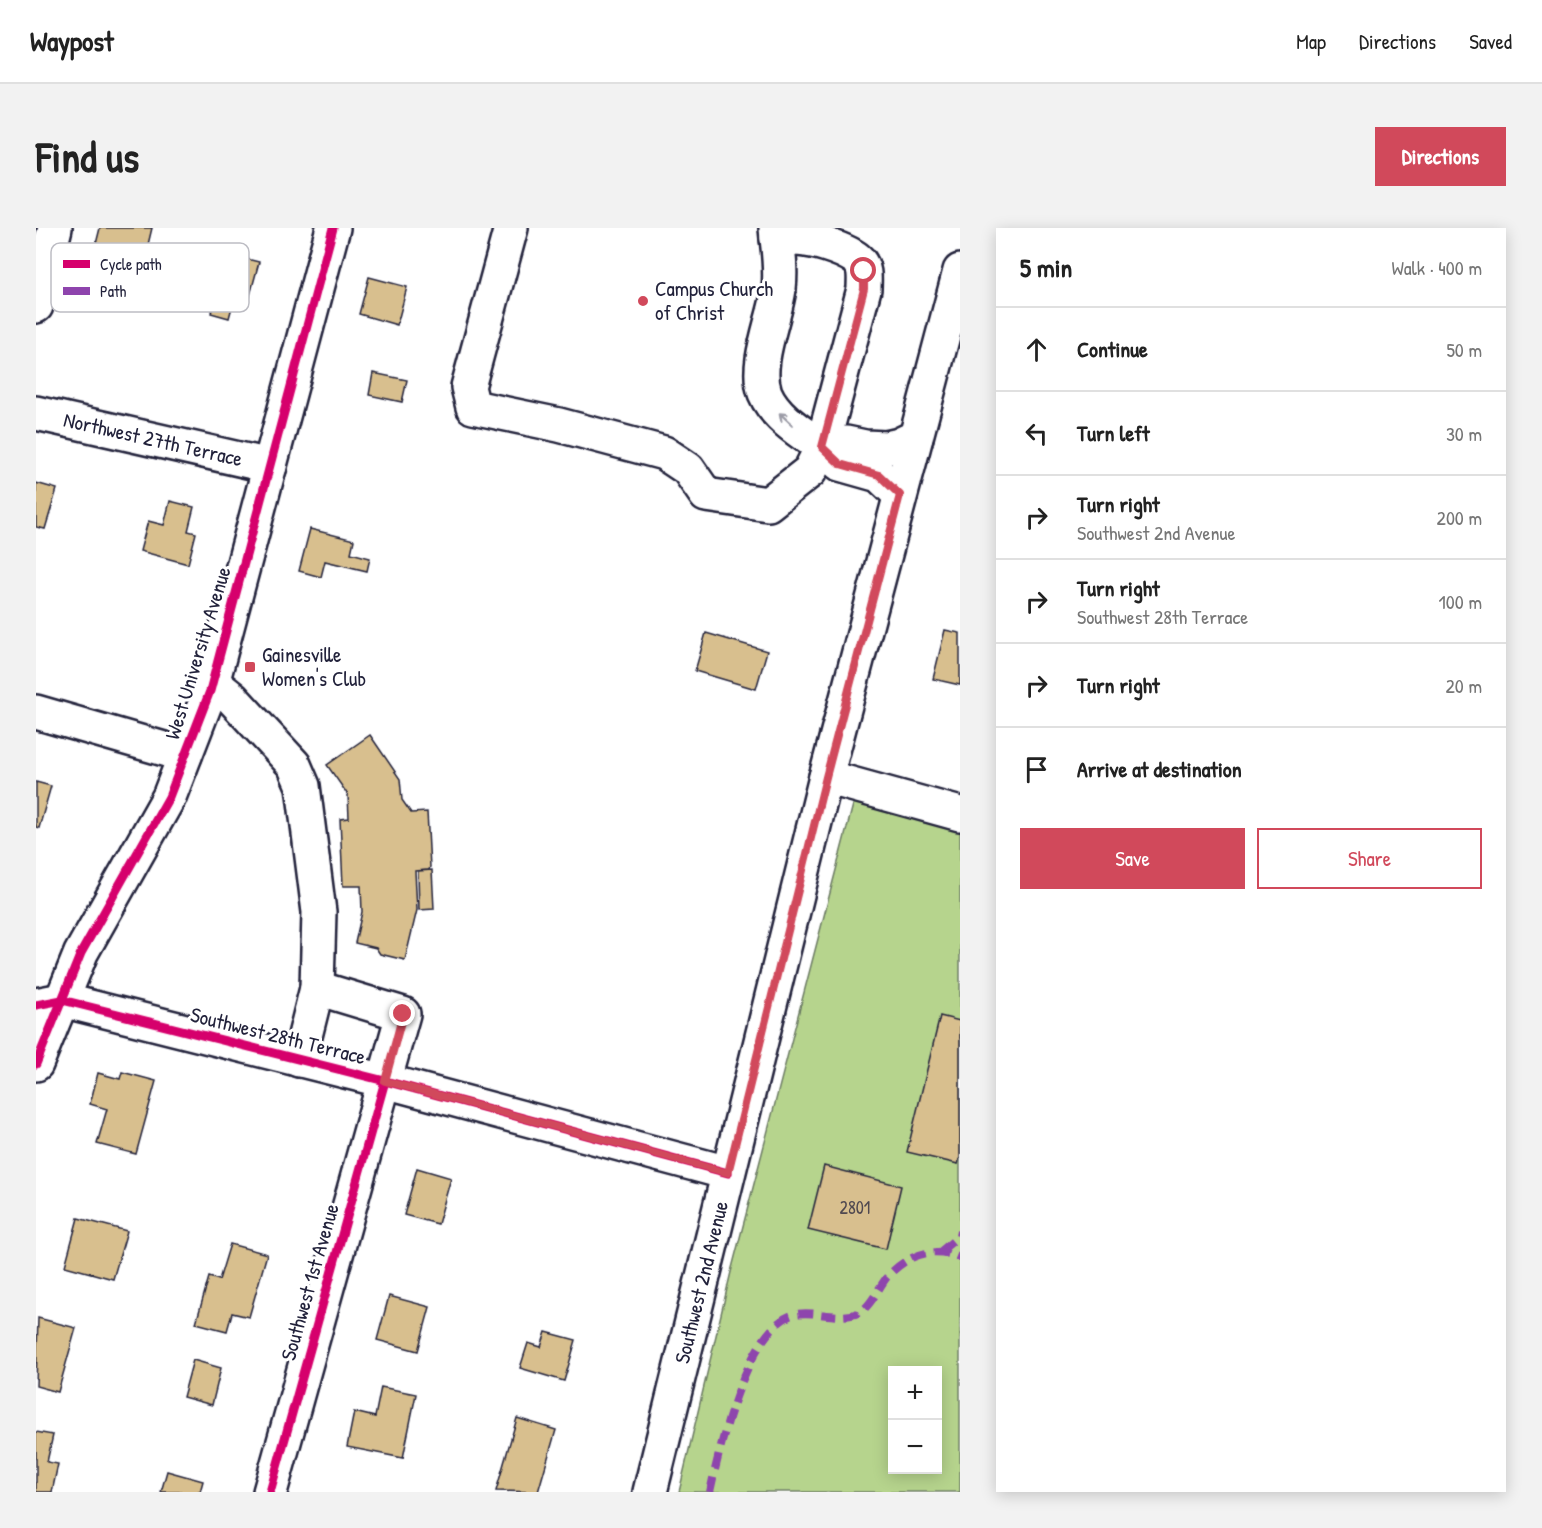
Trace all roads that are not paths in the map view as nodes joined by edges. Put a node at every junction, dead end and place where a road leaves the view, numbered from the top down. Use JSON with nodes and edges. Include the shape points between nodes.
{"nodes":[{"id":1,"x":55,"y":228,"type":"edge"},
{"id":2,"x":333,"y":228,"type":"edge"},
{"id":3,"x":512,"y":228,"type":"edge"},
{"id":4,"x":777,"y":233,"type":"edge"},
{"id":5,"x":51,"y":243,"type":"edge"},
{"id":6,"x":51,"y":244,"type":"edge"},
{"id":7,"x":960,"y":271,"type":"edge"},
{"id":8,"x":36,"y":306,"type":"edge"},
{"id":9,"x":36,"y":413,"type":"edge"},
{"id":10,"x":916,"y":437,"type":"junction"},
{"id":11,"x":822,"y":447,"type":"junction"},
{"id":12,"x":270,"y":466,"type":"junction"},
{"id":13,"x":900,"y":495,"type":"junction"},
{"id":14,"x":212,"y":682,"type":"junction"},
{"id":15,"x":36,"y":712,"type":"edge"},
{"id":16,"x":185,"y":755,"type":"junction"},
{"id":17,"x":826,"y":777,"type":"junction"},
{"id":18,"x":960,"y":814,"type":"edge"},
{"id":19,"x":317,"y":988,"type":"junction"},
{"id":20,"x":49,"y":1003,"type":"edge"},
{"id":21,"x":299,"y":1060,"type":"junction"},
{"id":22,"x":36,"y":1064,"type":"edge"},
{"id":23,"x":385,"y":1081,"type":"junction"},
{"id":24,"x":728,"y":1173,"type":"junction"},
{"id":25,"x":270,"y":1492,"type":"edge"},
{"id":26,"x":650,"y":1492,"type":"edge"}],
"edges":[{"from":1,"to":5,"type":"main road"},
{"from":2,"to":12,"type":"main road","name":"West University Avenue"},
{"from":3,"to":11,"type":"main road","via":[[468,387],[473,407],[664,453],[688,469],[706,495],[768,504],[810,471]]},
{"from":11,"to":4,"type":"main road","one_way":true,"via":[[777,411],[765,393],[762,371],[781,263]]},
{"from":4,"to":11,"type":"main road","via":[[787,240],[806,240],[834,248],[859,260],[864,271],[864,289]]},
{"from":6,"to":8,"type":"main road"},
{"from":7,"to":10,"type":"main road","name":"Southwest 2nd Avenue"},
{"from":9,"to":12,"type":"main road","name":"Northwest 27th Terrace"},
{"from":10,"to":11,"type":"main road","via":[[886,448],[846,443]]},
{"from":10,"to":13,"type":"main road","name":"Southwest 2nd Avenue"},
{"from":11,"to":13,"type":"main road","via":[[840,464],[879,475]]},
{"from":12,"to":14,"type":"main road","name":"West University Avenue"},
{"from":13,"to":17,"type":"main road","name":"Southwest 2nd Avenue"},
{"from":14,"to":16,"type":"main road","name":"West University Avenue"},
{"from":14,"to":19,"type":"main road","via":[[294,765],[303,786],[319,912]]},
{"from":15,"to":16,"type":"main road"},
{"from":16,"to":20,"type":"main road","name":"West University Avenue","via":[[169,797]]},
{"from":17,"to":18,"type":"main road"},
{"from":17,"to":24,"type":"main road","name":"Southwest 2nd Avenue"},
{"from":19,"to":21,"type":"main road"},
{"from":19,"to":23,"type":"main road","name":"Southwest 1st Avenue","via":[[403,1014]]},
{"from":20,"to":21,"type":"main road","name":"Southwest 28th Terrace"},
{"from":20,"to":22,"type":"main road","name":"West University Avenue"},
{"from":21,"to":23,"type":"main road","name":"Southwest 28th Terrace"},
{"from":23,"to":24,"type":"main road","name":"Southwest 28th Terrace"},
{"from":23,"to":25,"type":"main road","name":"Southwest 1st Avenue"},
{"from":24,"to":26,"type":"main road","name":"Southwest 2nd Avenue"}]}
